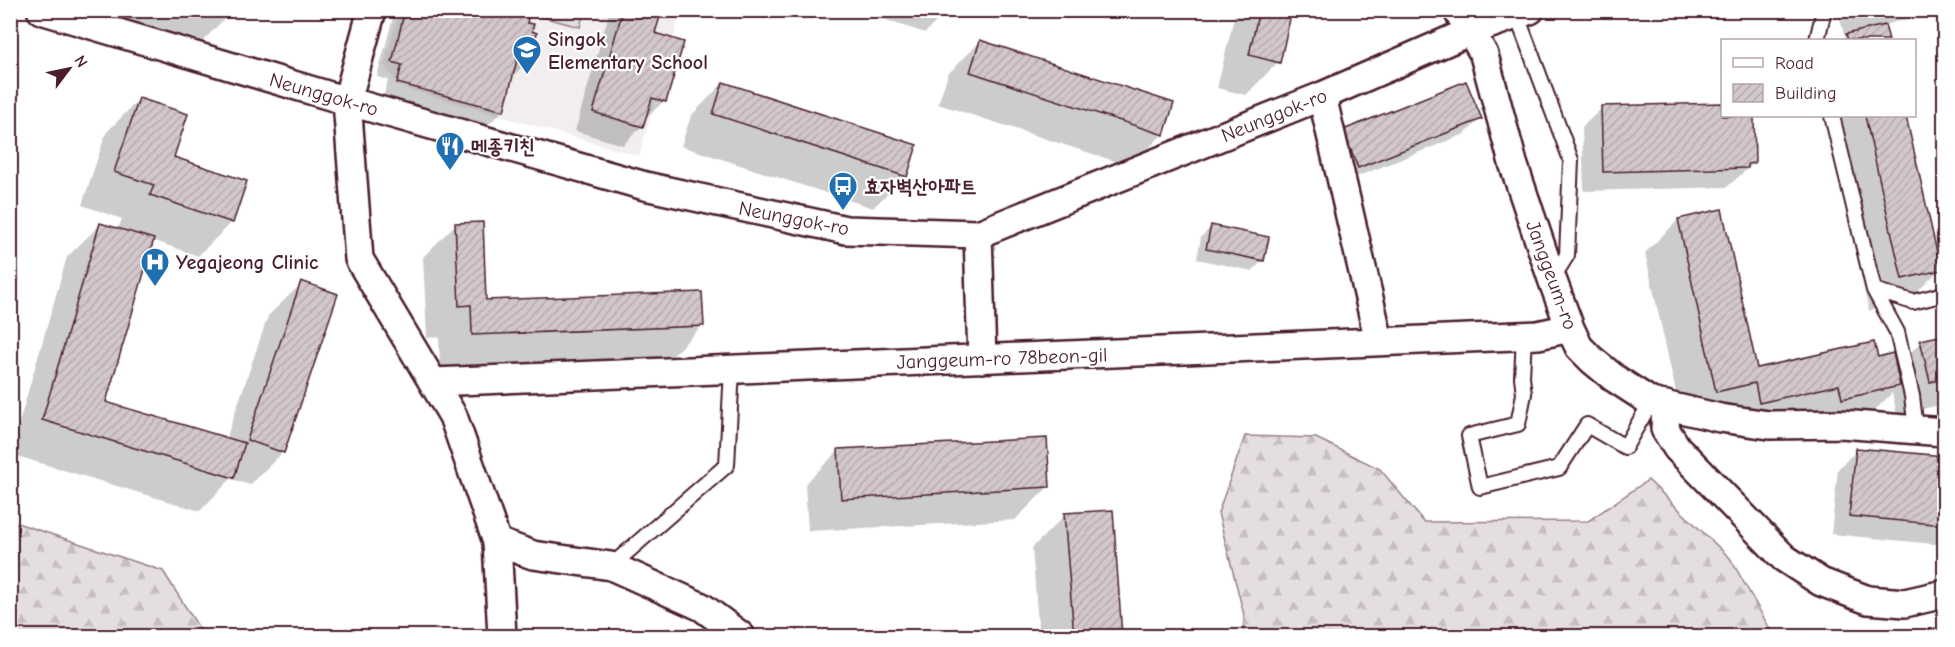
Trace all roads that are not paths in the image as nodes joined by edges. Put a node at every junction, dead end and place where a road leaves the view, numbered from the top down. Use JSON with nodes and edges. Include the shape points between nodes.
{"nodes":[{"id":1,"x":41,"y":10,"type":"edge"},
{"id":2,"x":372,"y":10,"type":"edge"},
{"id":3,"x":1824,"y":10,"type":"edge"},
{"id":4,"x":1523,"y":14,"type":"edge"},
{"id":5,"x":1464,"y":21,"type":"edge"},
{"id":6,"x":1817,"y":39,"type":"edge"},
{"id":7,"x":1322,"y":96,"type":"junction"},
{"id":8,"x":347,"y":101,"type":"junction"},
{"id":9,"x":1832,"y":117,"type":"edge"},
{"id":10,"x":978,"y":234,"type":"junction"},
{"id":11,"x":1552,"y":279,"type":"junction"},
{"id":12,"x":1874,"y":290,"type":"junction"},
{"id":13,"x":1944,"y":294,"type":"edge"},
{"id":14,"x":1570,"y":328,"type":"junction"},
{"id":15,"x":1524,"y":336,"type":"junction"},
{"id":16,"x":1380,"y":341,"type":"junction"},
{"id":17,"x":982,"y":358,"type":"junction"},
{"id":18,"x":732,"y":369,"type":"junction"},
{"id":19,"x":433,"y":382,"type":"junction"},
{"id":20,"x":1658,"y":404,"type":"junction"},
{"id":21,"x":1916,"y":429,"type":"junction"},
{"id":22,"x":1944,"y":432,"type":"edge"},
{"id":23,"x":497,"y":542,"type":"junction"},
{"id":24,"x":533,"y":555,"type":"junction"},
{"id":25,"x":611,"y":566,"type":"junction"},
{"id":26,"x":500,"y":587,"type":"junction"},
{"id":27,"x":1944,"y":594,"type":"edge"},
{"id":28,"x":502,"y":636,"type":"edge"},
{"id":29,"x":741,"y":636,"type":"edge"}],
"edges":[{"from":1,"to":8,"type":"street","name":"Neunggok-ro"},
{"from":2,"to":8,"type":"street"},
{"from":3,"to":6,"type":"lane"},
{"from":4,"to":5,"type":"street","name":"Neunggok-ro"},
{"from":4,"to":11,"type":"lane","via":[[1571,160],[1567,255]]},
{"from":5,"to":7,"type":"street","name":"Neunggok-ro"},
{"from":5,"to":11,"type":"street","name":"Janggeum-ro","via":[[1484,55]]},
{"from":7,"to":10,"type":"street","name":"Neunggok-ro"},
{"from":7,"to":16,"type":"street"},
{"from":8,"to":10,"type":"street","name":"Neunggok-ro","via":[[645,186],[846,230]]},
{"from":8,"to":19,"type":"street","via":[[359,258]]},
{"from":9,"to":12,"type":"lane"},
{"from":10,"to":17,"type":"street"},
{"from":11,"to":14,"type":"street","name":"Janggeum-ro"},
{"from":12,"to":13,"type":"lane","via":[[1912,302]]},
{"from":12,"to":21,"type":"lane","via":[[1897,332]]},
{"from":14,"to":15,"type":"street","name":"Janggeum-ro 78beon-gil"},
{"from":14,"to":20,"type":"street","name":"Janggeum-ro","via":[[1579,347],[1592,360]]},
{"from":15,"to":16,"type":"street","name":"Janggeum-ro 78beon-gil"},
{"from":15,"to":20,"type":"lane","via":[[1524,394],[1518,424],[1469,436],[1480,487],[1559,468],[1587,425],[1625,447]]},
{"from":16,"to":17,"type":"street","name":"Janggeum-ro 78beon-gil"},
{"from":17,"to":18,"type":"street","name":"Janggeum-ro 78beon-gil"},
{"from":18,"to":19,"type":"street","name":"Janggeum-ro 78beon-gil"},
{"from":18,"to":25,"type":"lane","via":[[728,465]]},
{"from":19,"to":23,"type":"street","via":[[453,416]]},
{"from":20,"to":21,"type":"street","name":"Janggeum-ro","via":[[1769,425]]},
{"from":20,"to":27,"type":"street","via":[[1665,429],[1677,448],[1784,558],[1821,582],[1868,600],[1905,603]]},
{"from":21,"to":22,"type":"street","name":"Janggeum-ro"},
{"from":23,"to":24,"type":"street"},
{"from":23,"to":26,"type":"street"},
{"from":24,"to":25,"type":"street"},
{"from":24,"to":26,"type":"street","via":[[511,560]]},
{"from":25,"to":29,"type":"street","via":[[702,607]]},
{"from":26,"to":28,"type":"street"}]}
